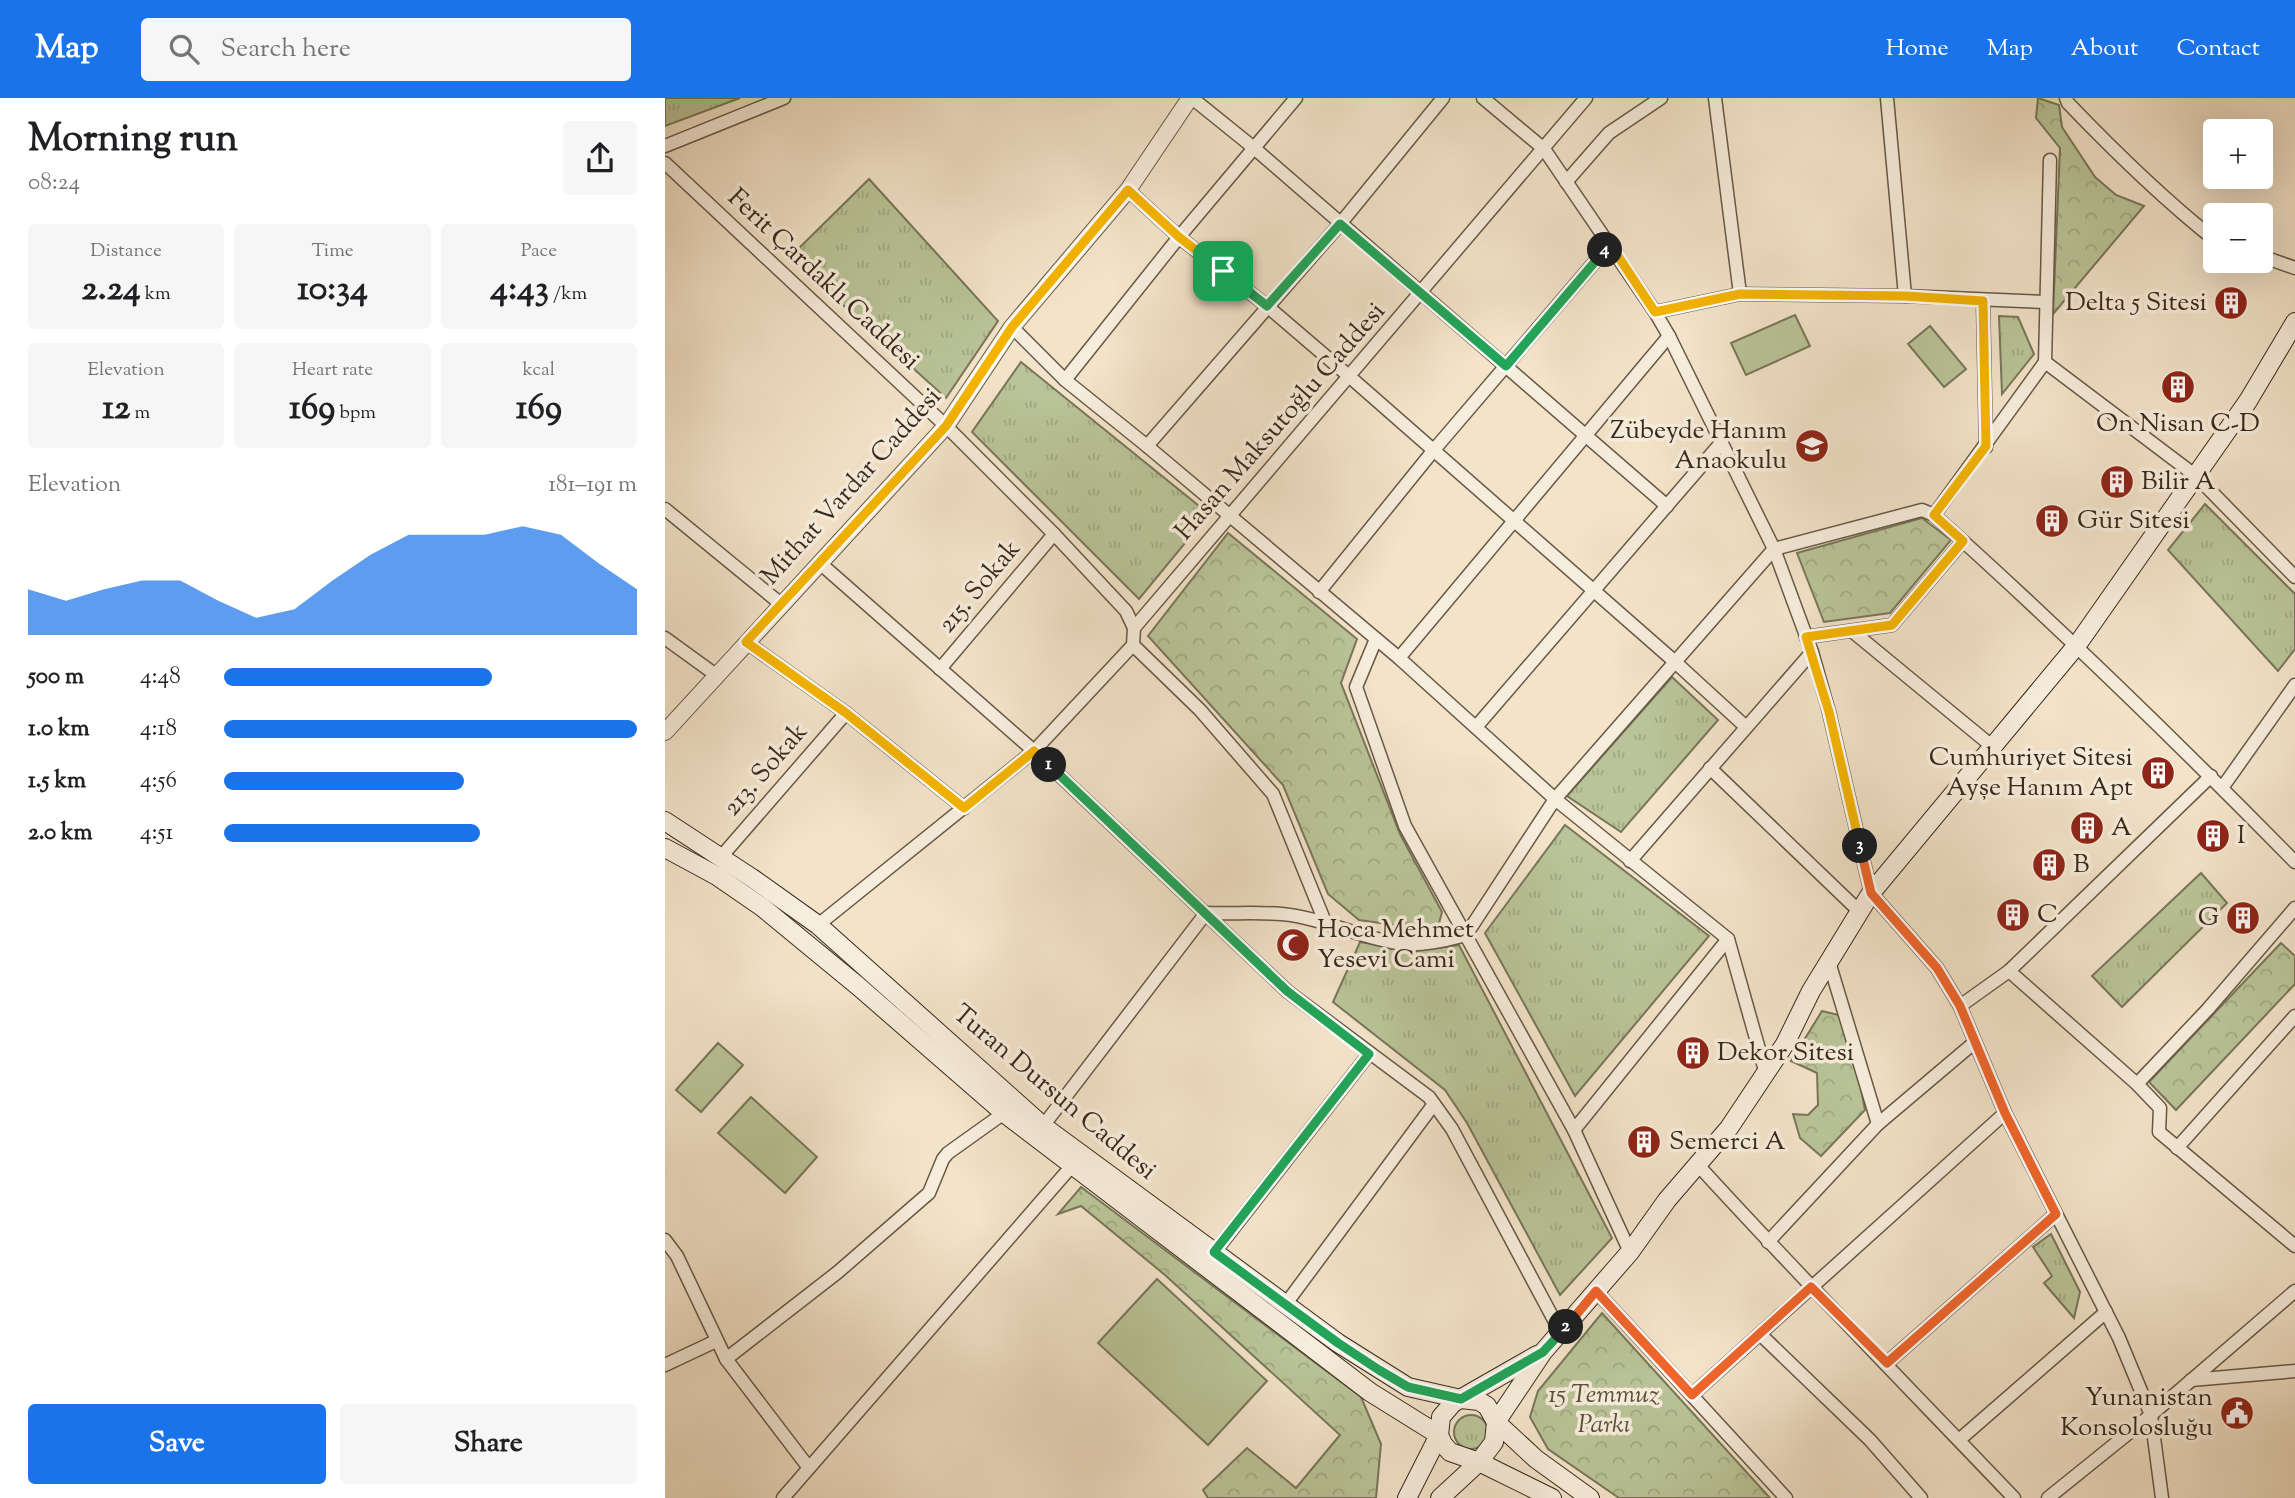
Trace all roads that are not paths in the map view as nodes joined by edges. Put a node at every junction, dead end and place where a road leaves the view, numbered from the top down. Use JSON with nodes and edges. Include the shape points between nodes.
{"nodes":[{"id":1,"x":784,"y":98,"type":"edge"},
{"id":2,"x":1191,"y":98,"type":"edge"},
{"id":3,"x":1296,"y":98,"type":"edge"},
{"id":4,"x":1443,"y":98,"type":"edge"},
{"id":5,"x":1483,"y":98,"type":"edge"},
{"id":6,"x":1585,"y":98,"type":"edge"},
{"id":7,"x":1661,"y":98,"type":"edge"},
{"id":8,"x":1715,"y":98,"type":"edge"},
{"id":9,"x":1887,"y":98,"type":"edge"},
{"id":10,"x":2066,"y":98,"type":"edge"},
{"id":11,"x":665,"y":146,"type":"edge"},
{"id":12,"x":1254,"y":148,"type":"junction"},
{"id":13,"x":1544,"y":149,"type":"junction"},
{"id":14,"x":2050,"y":160,"type":"dead end"},
{"id":15,"x":665,"y":163,"type":"edge"},
{"id":16,"x":1566,"y":182,"type":"junction"},
{"id":17,"x":1128,"y":190,"type":"junction"},
{"id":18,"x":1340,"y":224,"type":"junction"},
{"id":19,"x":2203,"y":230,"type":"edge"},
{"id":20,"x":1179,"y":237,"type":"junction"},
{"id":21,"x":1610,"y":244,"type":"junction"},
{"id":22,"x":2273,"y":260,"type":"edge"},
{"id":23,"x":2295,"y":268,"type":"edge"},
{"id":24,"x":1421,"y":293,"type":"junction"},
{"id":25,"x":1740,"y":294,"type":"junction"},
{"id":26,"x":1905,"y":296,"type":"junction"},
{"id":27,"x":1983,"y":301,"type":"junction"},
{"id":28,"x":2046,"y":302,"type":"junction"},
{"id":29,"x":1267,"y":306,"type":"junction"},
{"id":30,"x":1655,"y":312,"type":"junction"},
{"id":31,"x":2295,"y":322,"type":"edge"},
{"id":32,"x":1012,"y":327,"type":"junction"},
{"id":33,"x":1669,"y":336,"type":"junction"},
{"id":34,"x":2045,"y":362,"type":"junction"},
{"id":35,"x":1506,"y":366,"type":"junction"},
{"id":36,"x":1350,"y":377,"type":"junction"},
{"id":37,"x":1065,"y":380,"type":"junction"},
{"id":38,"x":946,"y":426,"type":"junction"},
{"id":39,"x":1585,"y":436,"type":"junction"},
{"id":40,"x":1721,"y":443,"type":"junction"},
{"id":41,"x":1147,"y":446,"type":"junction"},
{"id":42,"x":1986,"y":446,"type":"junction"},
{"id":43,"x":1433,"y":451,"type":"junction"},
{"id":44,"x":2196,"y":477,"type":"junction"},
{"id":45,"x":1667,"y":506,"type":"junction"},
{"id":46,"x":665,"y":509,"type":"edge"},
{"id":47,"x":1934,"y":515,"type":"junction"},
{"id":48,"x":1230,"y":518,"type":"junction"},
{"id":49,"x":1515,"y":522,"type":"junction"},
{"id":50,"x":1054,"y":534,"type":"junction"},
{"id":51,"x":1963,"y":541,"type":"junction"},
{"id":52,"x":1775,"y":549,"type":"junction"},
{"id":53,"x":821,"y":564,"type":"junction"},
{"id":54,"x":2295,"y":577,"type":"edge"},
{"id":55,"x":1319,"y":592,"type":"junction"},
{"id":56,"x":1593,"y":592,"type":"junction"},
{"id":57,"x":781,"y":604,"type":"junction"},
{"id":58,"x":1135,"y":628,"type":"junction"},
{"id":59,"x":1852,"y":631,"type":"junction"},
{"id":60,"x":1806,"y":637,"type":"junction"},
{"id":61,"x":665,"y":638,"type":"edge"},
{"id":62,"x":1376,"y":639,"type":"junction"},
{"id":63,"x":746,"y":642,"type":"junction"},
{"id":64,"x":1133,"y":645,"type":"junction"},
{"id":65,"x":2077,"y":645,"type":"junction"},
{"id":66,"x":1811,"y":652,"type":"junction"},
{"id":67,"x":1399,"y":658,"type":"junction"},
{"id":68,"x":1674,"y":661,"type":"junction"},
{"id":69,"x":940,"y":669,"type":"junction"},
{"id":70,"x":716,"y":675,"type":"junction"},
{"id":71,"x":2295,"y":685,"type":"edge"},
{"id":72,"x":846,"y":713,"type":"junction"},
{"id":73,"x":1476,"y":727,"type":"junction"},
{"id":74,"x":1746,"y":727,"type":"junction"},
{"id":75,"x":665,"y":732,"type":"edge"},
{"id":76,"x":1993,"y":747,"type":"junction"},
{"id":77,"x":1034,"y":751,"type":"junction"},
{"id":78,"x":1710,"y":768,"type":"junction"},
{"id":79,"x":2211,"y":776,"type":"junction"},
{"id":80,"x":2222,"y":788,"type":"junction"},
{"id":81,"x":1555,"y":799,"type":"junction"},
{"id":82,"x":964,"y":808,"type":"junction"},
{"id":83,"x":665,"y":821,"type":"edge"},
{"id":84,"x":665,"y":848,"type":"edge"},
{"id":85,"x":721,"y":857,"type":"junction"},
{"id":86,"x":1630,"y":861,"type":"junction"},
{"id":87,"x":2295,"y":862,"type":"edge"},
{"id":88,"x":1871,"y":893,"type":"junction"},
{"id":89,"x":2295,"y":908,"type":"edge"},
{"id":90,"x":1860,"y":912,"type":"junction"},
{"id":91,"x":1206,"y":913,"type":"junction"},
{"id":92,"x":1325,"y":922,"type":"junction"},
{"id":93,"x":818,"y":925,"type":"junction"},
{"id":94,"x":1467,"y":935,"type":"junction"},
{"id":95,"x":1728,"y":939,"type":"junction"},
{"id":96,"x":1829,"y":962,"type":"junction"},
{"id":97,"x":2008,"y":971,"type":"junction"},
{"id":98,"x":1960,"y":1006,"type":"junction"},
{"id":99,"x":2295,"y":1016,"type":"edge"},
{"id":100,"x":1975,"y":1042,"type":"junction"},
{"id":101,"x":1369,"y":1054,"type":"junction"},
{"id":102,"x":1766,"y":1074,"type":"junction"},
{"id":103,"x":2137,"y":1084,"type":"junction"},
{"id":104,"x":1434,"y":1104,"type":"junction"},
{"id":105,"x":1004,"y":1113,"type":"junction"},
{"id":106,"x":2005,"y":1113,"type":"junction"},
{"id":107,"x":1878,"y":1124,"type":"junction"},
{"id":108,"x":1043,"y":1126,"type":"junction"},
{"id":109,"x":1574,"y":1130,"type":"junction"},
{"id":110,"x":2178,"y":1148,"type":"junction"},
{"id":111,"x":1076,"y":1161,"type":"junction"},
{"id":112,"x":1698,"y":1165,"type":"junction"},
{"id":113,"x":2056,"y":1214,"type":"junction"},
{"id":114,"x":665,"y":1240,"type":"edge"},
{"id":115,"x":1768,"y":1242,"type":"junction"},
{"id":116,"x":2295,"y":1245,"type":"edge"},
{"id":117,"x":1214,"y":1252,"type":"junction"},
{"id":118,"x":1630,"y":1252,"type":"junction"},
{"id":119,"x":1811,"y":1287,"type":"junction"},
{"id":120,"x":1596,"y":1291,"type":"junction"},
{"id":121,"x":2295,"y":1291,"type":"edge"},
{"id":122,"x":1285,"y":1305,"type":"junction"},
{"id":123,"x":2106,"y":1312,"type":"junction"},
{"id":124,"x":1561,"y":1333,"type":"junction"},
{"id":125,"x":1760,"y":1334,"type":"junction"},
{"id":126,"x":716,"y":1341,"type":"junction"},
{"id":127,"x":1543,"y":1352,"type":"junction"},
{"id":128,"x":726,"y":1359,"type":"junction"},
{"id":129,"x":1887,"y":1363,"type":"junction"},
{"id":130,"x":665,"y":1366,"type":"edge"},
{"id":131,"x":2295,"y":1371,"type":"edge"},
{"id":132,"x":2190,"y":1380,"type":"junction"},
{"id":133,"x":1692,"y":1395,"type":"junction"},
{"id":134,"x":1461,"y":1399,"type":"junction"},
{"id":135,"x":2151,"y":1415,"type":"junction"},
{"id":136,"x":1496,"y":1422,"type":"junction"},
{"id":137,"x":1439,"y":1435,"type":"junction"},
{"id":138,"x":1959,"y":1440,"type":"junction"},
{"id":139,"x":1479,"y":1462,"type":"junction"},
{"id":140,"x":809,"y":1468,"type":"junction"},
{"id":141,"x":783,"y":1498,"type":"edge"},
{"id":142,"x":1407,"y":1498,"type":"edge"},
{"id":143,"x":1440,"y":1498,"type":"edge"},
{"id":144,"x":1552,"y":1498,"type":"edge"},
{"id":145,"x":1590,"y":1498,"type":"edge"},
{"id":146,"x":1786,"y":1498,"type":"edge"},
{"id":147,"x":1921,"y":1498,"type":"edge"},
{"id":148,"x":2014,"y":1498,"type":"edge"},
{"id":149,"x":2048,"y":1498,"type":"edge"},
{"id":150,"x":2162,"y":1498,"type":"edge"}],
"edges":[{"from":1,"to":11,"type":"street"},
{"from":2,"to":12,"type":"street"},
{"from":2,"to":17,"type":"street","name":"Mithat Vardar Caddesi"},
{"from":3,"to":12,"type":"street"},
{"from":4,"to":18,"type":"street"},
{"from":5,"to":13,"type":"street"},
{"from":6,"to":13,"type":"street","name":"Hasan Maksutoğlu Caddesi"},
{"from":7,"to":16,"type":"street","via":[[1609,133]]},
{"from":8,"to":25,"type":"street"},
{"from":9,"to":26,"type":"street"},
{"from":10,"to":19,"type":"street","via":[[2111,148]]},
{"from":12,"to":18,"type":"street"},
{"from":12,"to":20,"type":"street"},
{"from":13,"to":16,"type":"street"},
{"from":13,"to":24,"type":"street","name":"Hasan Maksutoğlu Caddesi"},
{"from":14,"to":28,"type":"street"},
{"from":15,"to":38,"type":"street","name":"Ferit Çardaklı Caddesi"},
{"from":16,"to":21,"type":"street"},
{"from":17,"to":20,"type":"street"},
{"from":17,"to":32,"type":"street","name":"Mithat Vardar Caddesi"},
{"from":18,"to":24,"type":"street"},
{"from":18,"to":29,"type":"street"},
{"from":20,"to":29,"type":"street"},
{"from":20,"to":37,"type":"street"},
{"from":21,"to":30,"type":"street"},
{"from":21,"to":35,"type":"street"},
{"from":22,"to":23,"type":"street"},
{"from":24,"to":35,"type":"street"},
{"from":24,"to":36,"type":"street","name":"Hasan Maksutoğlu Caddesi"},
{"from":25,"to":26,"type":"street"},
{"from":25,"to":30,"type":"street"},
{"from":26,"to":27,"type":"street"},
{"from":27,"to":28,"type":"street"},
{"from":27,"to":42,"type":"street"},
{"from":28,"to":34,"type":"street"},
{"from":29,"to":36,"type":"street"},
{"from":29,"to":41,"type":"street"},
{"from":30,"to":33,"type":"street"},
{"from":31,"to":44,"type":"main road"},
{"from":32,"to":37,"type":"street"},
{"from":32,"to":38,"type":"street","name":"Mithat Vardar Caddesi"},
{"from":33,"to":39,"type":"street"},
{"from":33,"to":40,"type":"street"},
{"from":34,"to":42,"type":"street"},
{"from":34,"to":44,"type":"street"},
{"from":35,"to":39,"type":"street"},
{"from":35,"to":43,"type":"street"},
{"from":36,"to":43,"type":"street"},
{"from":36,"to":48,"type":"street","name":"Hasan Maksutoğlu Caddesi"},
{"from":37,"to":41,"type":"street"},
{"from":38,"to":50,"type":"street","name":"Ferit Çardaklı Caddesi"},
{"from":38,"to":53,"type":"street","name":"Mithat Vardar Caddesi"},
{"from":39,"to":45,"type":"street"},
{"from":39,"to":49,"type":"street"},
{"from":40,"to":45,"type":"street"},
{"from":40,"to":52,"type":"street"},
{"from":41,"to":48,"type":"street"},
{"from":42,"to":47,"type":"street"},
{"from":43,"to":49,"type":"street"},
{"from":43,"to":55,"type":"street"},
{"from":44,"to":54,"type":"street"},
{"from":44,"to":65,"type":"main road"},
{"from":45,"to":56,"type":"street"},
{"from":46,"to":57,"type":"street"},
{"from":47,"to":51,"type":"street"},
{"from":47,"to":52,"type":"street","via":[[1922,510]]},
{"from":48,"to":55,"type":"street"},
{"from":48,"to":58,"type":"street","name":"Hasan Maksutoğlu Caddesi"},
{"from":49,"to":56,"type":"street"},
{"from":49,"to":67,"type":"street"},
{"from":50,"to":58,"type":"street","name":"Ferit Çardaklı Caddesi","via":[[1126,611]]},
{"from":50,"to":69,"type":"street","name":"215. Sokak"},
{"from":51,"to":59,"type":"street","via":[[1892,625]]},
{"from":51,"to":65,"type":"street"},
{"from":52,"to":60,"type":"street"},
{"from":52,"to":68,"type":"street"},
{"from":53,"to":57,"type":"street","name":"Mithat Vardar Caddesi"},
{"from":53,"to":69,"type":"street"},
{"from":55,"to":62,"type":"street"},
{"from":56,"to":68,"type":"street"},
{"from":56,"to":73,"type":"street"},
{"from":57,"to":63,"type":"street","name":"Mithat Vardar Caddesi"},
{"from":58,"to":64,"type":"street"},
{"from":59,"to":60,"type":"street"},
{"from":59,"to":76,"type":"street"},
{"from":60,"to":66,"type":"street"},
{"from":61,"to":70,"type":"street"},
{"from":62,"to":67,"type":"street"},
{"from":62,"to":94,"type":"street","via":[[1356,687],[1405,826]]},
{"from":63,"to":70,"type":"street","name":"Mithat Vardar Caddesi"},
{"from":63,"to":72,"type":"street"},
{"from":64,"to":77,"type":"street"},
{"from":64,"to":92,"type":"street","via":[[1200,710],[1273,794]]},
{"from":65,"to":76,"type":"main road"},
{"from":65,"to":79,"type":"street"},
{"from":66,"to":74,"type":"street"},
{"from":66,"to":88,"type":"street"},
{"from":67,"to":73,"type":"street"},
{"from":68,"to":74,"type":"street"},
{"from":68,"to":81,"type":"street"},
{"from":69,"to":77,"type":"street"},
{"from":70,"to":75,"type":"street","name":"Mithat Vardar Caddesi"},
{"from":71,"to":80,"type":"street"},
{"from":72,"to":82,"type":"street"},
{"from":72,"to":85,"type":"street","name":"213. Sokak"},
{"from":73,"to":81,"type":"street"},
{"from":74,"to":78,"type":"street"},
{"from":76,"to":88,"type":"main road"},
{"from":77,"to":82,"type":"street"},
{"from":77,"to":91,"type":"street"},
{"from":78,"to":86,"type":"street"},
{"from":78,"to":90,"type":"street"},
{"from":79,"to":80,"type":"street"},
{"from":79,"to":97,"type":"street"},
{"from":80,"to":87,"type":"street"},
{"from":81,"to":86,"type":"street"},
{"from":81,"to":94,"type":"street"},
{"from":82,"to":93,"type":"street"},
{"from":83,"to":85,"type":"main road","name":"Turan Dursun Caddesi"},
{"from":84,"to":105,"type":"main road","name":"Turan Dursun Caddesi","via":[[762,907]]},
{"from":85,"to":93,"type":"main road","name":"Turan Dursun Caddesi"},
{"from":86,"to":95,"type":"street"},
{"from":88,"to":90,"type":"main road"},
{"from":88,"to":98,"type":"street","via":[[1937,968]]},
{"from":89,"to":103,"type":"street"},
{"from":90,"to":96,"type":"main road"},
{"from":91,"to":92,"type":"street","via":[[1282,914]]},
{"from":91,"to":101,"type":"street","via":[[1287,991]]},
{"from":91,"to":108,"type":"street"},
{"from":92,"to":94,"type":"street","via":[[1404,944]]},
{"from":93,"to":108,"type":"main road","name":"Turan Dursun Caddesi"},
{"from":94,"to":109,"type":"street"},
{"from":95,"to":102,"type":"street"},
{"from":95,"to":109,"type":"street"},
{"from":96,"to":102,"type":"main road"},
{"from":96,"to":107,"type":"street"},
{"from":97,"to":98,"type":"street"},
{"from":97,"to":103,"type":"street"},
{"from":98,"to":100,"type":"street"},
{"from":99,"to":110,"type":"street"},
{"from":100,"to":106,"type":"street"},
{"from":100,"to":107,"type":"street"},
{"from":101,"to":104,"type":"street"},
{"from":101,"to":117,"type":"street"},
{"from":102,"to":112,"type":"main road"},
{"from":103,"to":110,"type":"street","via":[[2160,1108],[2159,1132]]},
{"from":104,"to":122,"type":"street"},
{"from":104,"to":124,"type":"street","via":[[1452,1129]]},
{"from":105,"to":111,"type":"main road","name":"Turan Dursun Caddesi"},
{"from":105,"to":128,"type":"street","via":[[948,1153],[929,1193],[838,1272]]},
{"from":106,"to":113,"type":"street"},
{"from":106,"to":119,"type":"street"},
{"from":107,"to":115,"type":"street"},
{"from":108,"to":111,"type":"main road","name":"Turan Dursun Caddesi"},
{"from":109,"to":118,"type":"street"},
{"from":110,"to":116,"type":"street"},
{"from":111,"to":117,"type":"main road","name":"Turan Dursun Caddesi"},
{"from":111,"to":137,"type":"main road","name":"Turan Dursun Caddesi","via":[[1370,1392]]},
{"from":111,"to":140,"type":"street"},
{"from":112,"to":115,"type":"street"},
{"from":112,"to":118,"type":"main road"},
{"from":113,"to":123,"type":"street"},
{"from":113,"to":129,"type":"street"},
{"from":114,"to":126,"type":"street"},
{"from":115,"to":119,"type":"street"},
{"from":117,"to":122,"type":"main road","name":"Turan Dursun Caddesi"},
{"from":118,"to":120,"type":"main road"},
{"from":119,"to":125,"type":"street"},
{"from":119,"to":129,"type":"street"},
{"from":120,"to":124,"type":"main road"},
{"from":120,"to":133,"type":"street"},
{"from":121,"to":132,"type":"street"},
{"from":122,"to":134,"type":"main road","name":"Turan Dursun Caddesi","via":[[1408,1387]]},
{"from":123,"to":135,"type":"street"},
{"from":123,"to":138,"type":"street"},
{"from":124,"to":127,"type":"main road"},
{"from":125,"to":133,"type":"street"},
{"from":125,"to":147,"type":"street","via":[[1870,1440]]},
{"from":126,"to":128,"type":"street"},
{"from":126,"to":130,"type":"street"},
{"from":127,"to":134,"type":"main road"},
{"from":127,"to":136,"type":"main road"},
{"from":128,"to":140,"type":"street"},
{"from":129,"to":138,"type":"street"},
{"from":131,"to":132,"type":"street"},
{"from":132,"to":135,"type":"street"},
{"from":133,"to":146,"type":"street"},
{"from":134,"to":136,"type":"main road","via":[[1487,1406]]},
{"from":134,"to":137,"type":"main road","via":[[1445,1409]]},
{"from":135,"to":149,"type":"street"},
{"from":135,"to":150,"type":"street"},
{"from":136,"to":139,"type":"main road","via":[[1494,1441]]},
{"from":136,"to":145,"type":"main road","via":[[1536,1459]]},
{"from":137,"to":139,"type":"main road","via":[[1450,1452]]},
{"from":137,"to":142,"type":"main road"},
{"from":138,"to":148,"type":"street"},
{"from":139,"to":143,"type":"main road"},
{"from":139,"to":144,"type":"main road"},
{"from":140,"to":141,"type":"street"}]}
